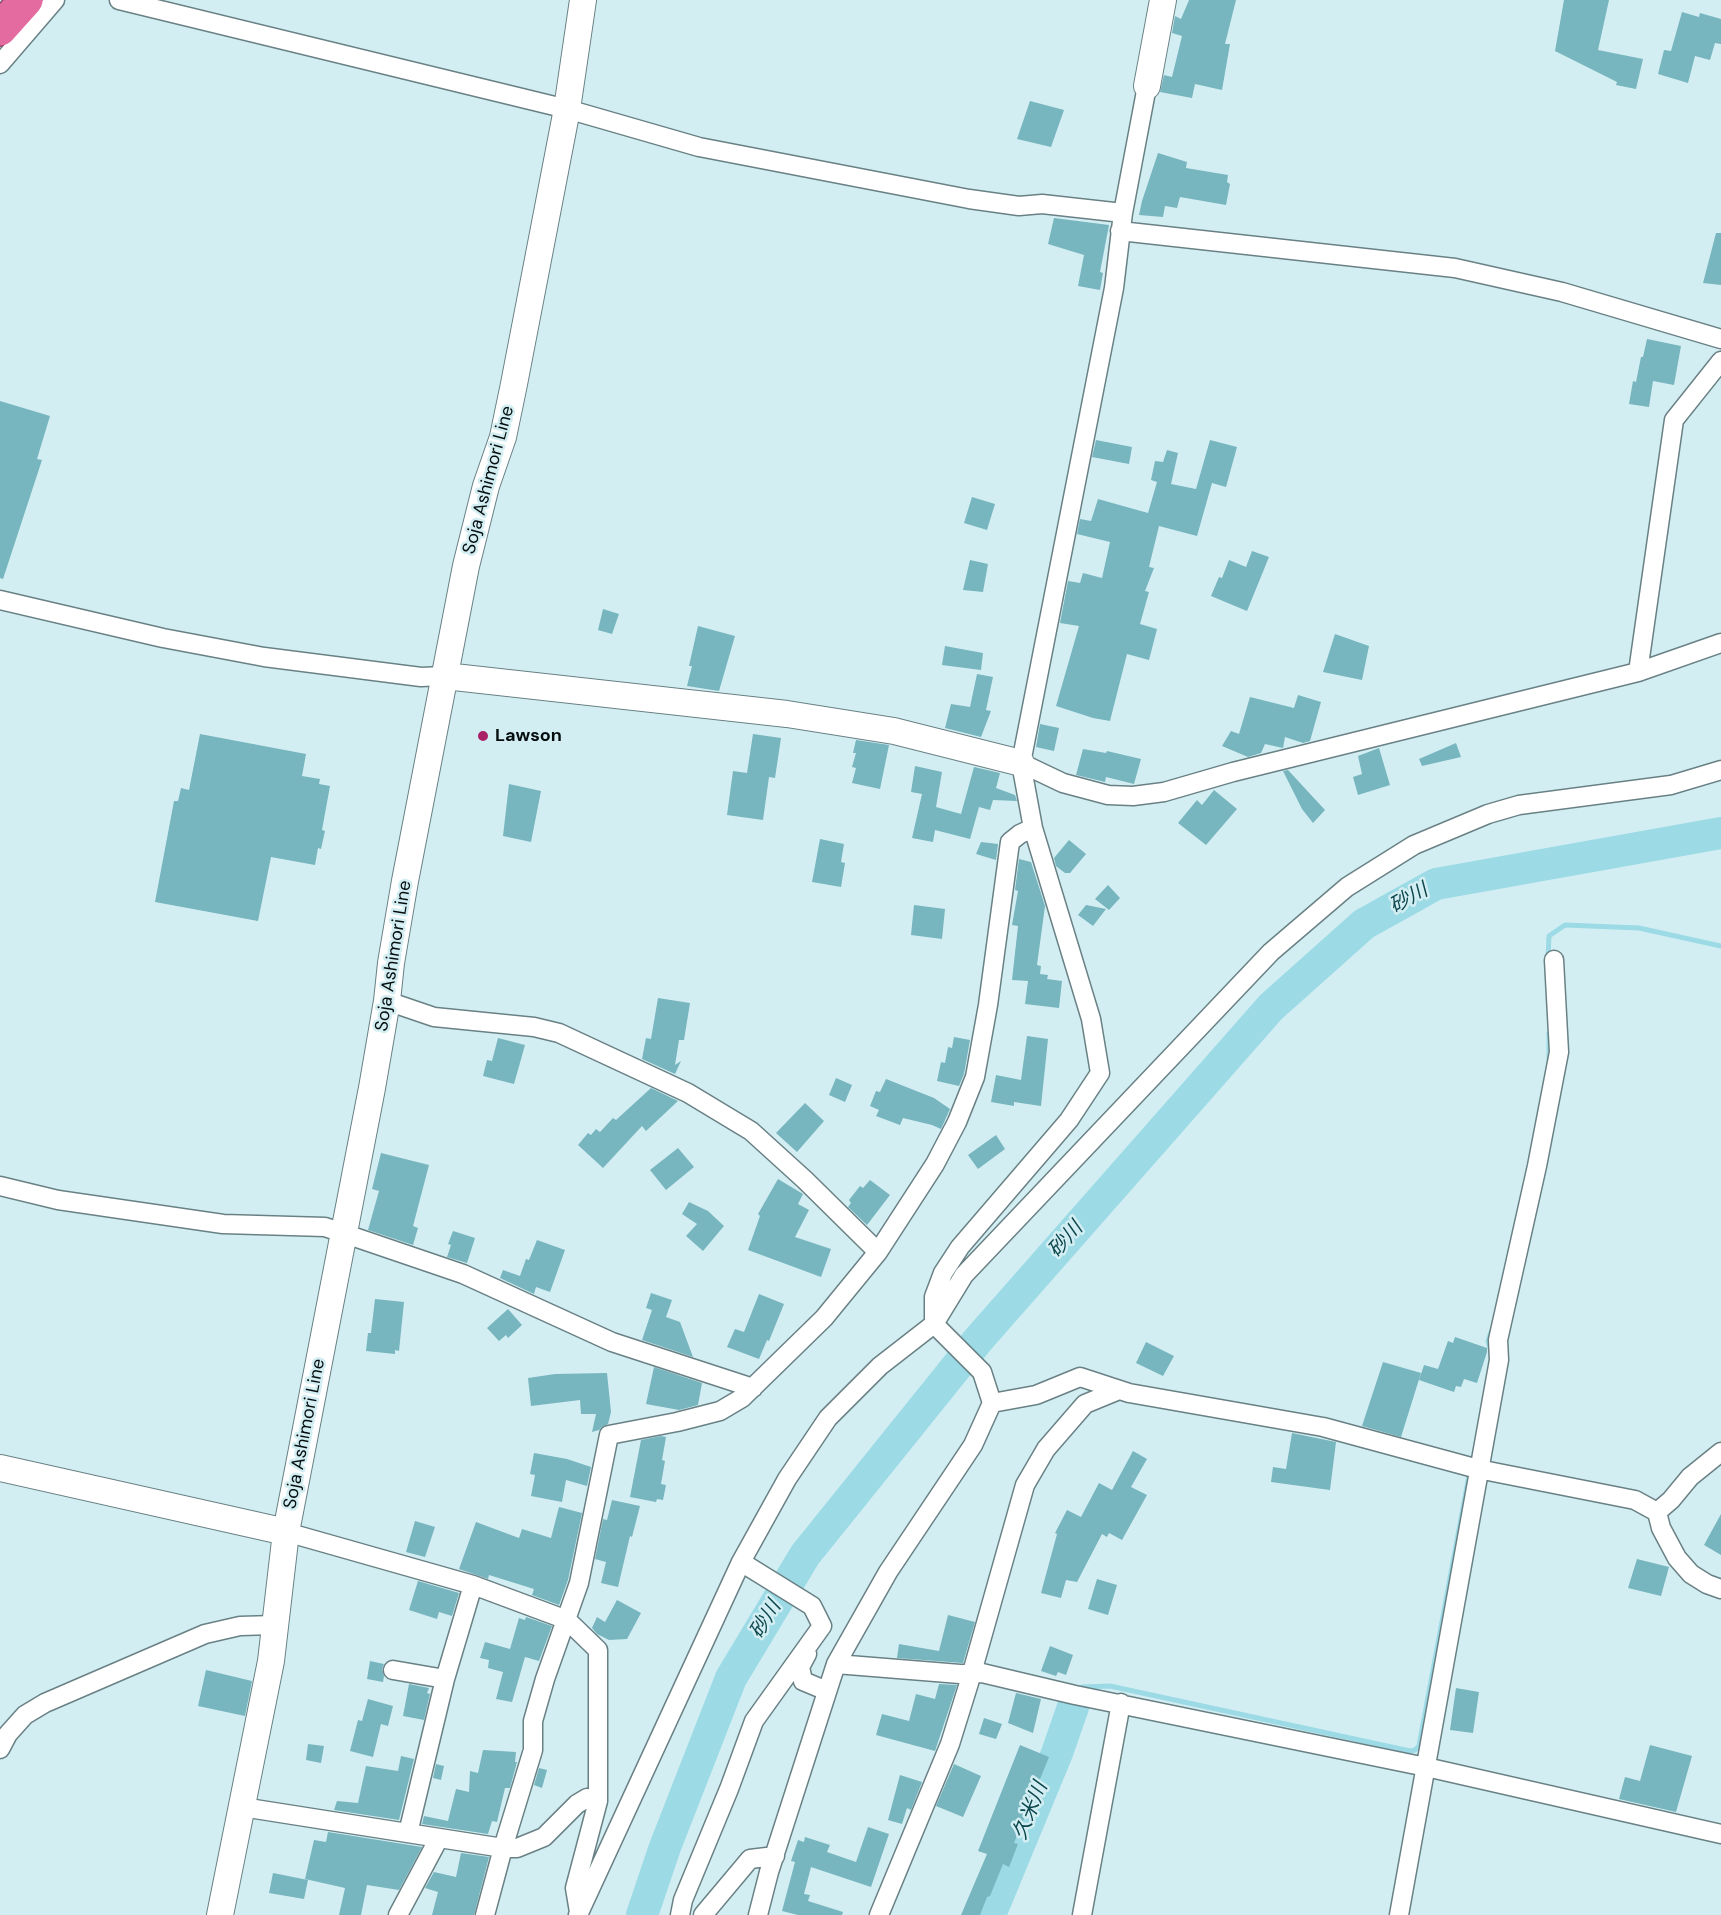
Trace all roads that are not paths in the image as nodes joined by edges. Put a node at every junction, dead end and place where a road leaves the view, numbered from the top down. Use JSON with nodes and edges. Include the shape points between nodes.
{"nodes":[{"id":1,"x":26,"y":0,"type":"edge"},
{"id":2,"x":55,"y":0,"type":"edge"},
{"id":3,"x":119,"y":0,"type":"edge"},
{"id":4,"x":583,"y":0,"type":"edge"},
{"id":5,"x":1163,"y":0,"type":"edge"},
{"id":6,"x":0,"y":29,"type":"edge"},
{"id":7,"x":0,"y":64,"type":"edge"},
{"id":8,"x":1147,"y":87,"type":"joint"},
{"id":9,"x":567,"y":109,"type":"junction"},
{"id":10,"x":1121,"y":222,"type":"junction"},
{"id":11,"x":1721,"y":339,"type":"edge"},
{"id":12,"x":1721,"y":361,"type":"edge"},
{"id":13,"x":0,"y":600,"type":"edge"},
{"id":14,"x":1721,"y":643,"type":"edge"},
{"id":15,"x":1638,"y":672,"type":"junction"},
{"id":16,"x":445,"y":676,"type":"junction"},
{"id":17,"x":1021,"y":763,"type":"junction"},
{"id":18,"x":1721,"y":770,"type":"edge"},
{"id":19,"x":1033,"y":828,"type":"junction"},
{"id":20,"x":1554,"y":960,"type":"dead end"},
{"id":21,"x":387,"y":1000,"type":"junction"},
{"id":22,"x":0,"y":1186,"type":"edge"},
{"id":23,"x":344,"y":1234,"type":"junction"},
{"id":24,"x":878,"y":1252,"type":"junction"},
{"id":25,"x":939,"y":1329,"type":"junction"},
{"id":26,"x":753,"y":1388,"type":"junction"},
{"id":27,"x":1119,"y":1390,"type":"junction"},
{"id":28,"x":992,"y":1403,"type":"junction"},
{"id":29,"x":1721,"y":1452,"type":"edge"},
{"id":30,"x":1474,"y":1467,"type":"junction"},
{"id":31,"x":0,"y":1468,"type":"edge"},
{"id":32,"x":1657,"y":1512,"type":"junction"},
{"id":33,"x":286,"y":1532,"type":"junction"},
{"id":34,"x":741,"y":1562,"type":"junction"},
{"id":35,"x":473,"y":1585,"type":"junction"},
{"id":36,"x":1721,"y":1589,"type":"edge"},
{"id":37,"x":567,"y":1620,"type":"junction"},
{"id":38,"x":275,"y":1624,"type":"junction"},
{"id":39,"x":822,"y":1626,"type":"junction"},
{"id":40,"x":836,"y":1665,"type":"junction"},
{"id":41,"x":393,"y":1670,"type":"dead end"},
{"id":42,"x":972,"y":1674,"type":"junction"},
{"id":43,"x":445,"y":1679,"type":"junction"},
{"id":44,"x":827,"y":1691,"type":"junction"},
{"id":45,"x":1120,"y":1703,"type":"junction"},
{"id":46,"x":0,"y":1749,"type":"edge"},
{"id":47,"x":1426,"y":1767,"type":"junction"},
{"id":48,"x":598,"y":1801,"type":"junction"},
{"id":49,"x":242,"y":1807,"type":"junction"},
{"id":50,"x":408,"y":1833,"type":"junction"},
{"id":51,"x":1721,"y":1834,"type":"edge"},
{"id":52,"x":439,"y":1838,"type":"junction"},
{"id":53,"x":503,"y":1848,"type":"junction"},
{"id":54,"x":775,"y":1856,"type":"junction"},
{"id":55,"x":579,"y":1914,"type":"edge"},
{"id":56,"x":220,"y":1915,"type":"edge"},
{"id":57,"x":398,"y":1915,"type":"edge"},
{"id":58,"x":485,"y":1915,"type":"edge"},
{"id":59,"x":680,"y":1915,"type":"edge"},
{"id":60,"x":703,"y":1915,"type":"edge"},
{"id":61,"x":758,"y":1915,"type":"edge"},
{"id":62,"x":879,"y":1915,"type":"edge"},
{"id":63,"x":1082,"y":1915,"type":"edge"},
{"id":64,"x":1399,"y":1915,"type":"edge"}],
"edges":[{"from":1,"to":6,"type":"highway"},
{"from":2,"to":7,"type":"street"},
{"from":3,"to":9,"type":"street"},
{"from":4,"to":9,"type":"main road","name":"Soja Ashimori Line"},
{"from":5,"to":8,"type":"main road"},
{"from":8,"to":10,"type":"street"},
{"from":9,"to":10,"type":"street","via":[[699,147],[969,199],[1019,206],[1042,204]]},
{"from":9,"to":16,"type":"main road","name":"Soja Ashimori Line","via":[[508,416],[466,566]]},
{"from":10,"to":11,"type":"street","via":[[1455,268],[1562,292]]},
{"from":10,"to":17,"type":"street","via":[[1114,288]]},
{"from":12,"to":15,"type":"street","via":[[1674,420]]},
{"from":13,"to":16,"type":"street","via":[[264,657],[422,677]]},
{"from":14,"to":15,"type":"street"},
{"from":15,"to":17,"type":"street","via":[[1164,792],[1108,795],[1063,783]]},
{"from":16,"to":17,"type":"main road","via":[[787,714],[894,731]]},
{"from":16,"to":21,"type":"main road","name":"Soja Ashimori Line"},
{"from":17,"to":19,"type":"street"},
{"from":18,"to":25,"type":"street","via":[[1671,785],[1519,805],[1488,814],[1414,845],[1347,887],[1271,952],[964,1275]]},
{"from":19,"to":24,"type":"street","via":[[1010,842],[975,1077],[935,1164]]},
{"from":19,"to":25,"type":"street","via":[[1091,1019],[1100,1073],[1069,1120],[960,1247],[943,1273],[934,1297]]},
{"from":20,"to":30,"type":"street","via":[[1559,1052],[1498,1340],[1499,1360]]},
{"from":21,"to":23,"type":"main road","name":"Soja Ashimori Line"},
{"from":21,"to":24,"type":"street","via":[[434,1017],[559,1033],[688,1094],[751,1131]]},
{"from":22,"to":23,"type":"street","via":[[58,1200],[223,1224],[325,1227]]},
{"from":23,"to":26,"type":"street","via":[[463,1274],[612,1342]]},
{"from":23,"to":33,"type":"main road","name":"Soja Ashimori Line"},
{"from":24,"to":26,"type":"street","via":[[824,1318]]},
{"from":25,"to":28,"type":"street","via":[[982,1372]]},
{"from":25,"to":34,"type":"street","via":[[880,1366],[828,1418]]},
{"from":26,"to":37,"type":"street","via":[[720,1411],[609,1435],[579,1583]]},
{"from":27,"to":28,"type":"street","via":[[1080,1377],[1036,1395]]},
{"from":27,"to":30,"type":"street","via":[[1323,1426]]},
{"from":27,"to":42,"type":"street","via":[[1085,1404],[1046,1449],[1025,1485]]},
{"from":28,"to":40,"type":"street","via":[[973,1445],[888,1572]]},
{"from":29,"to":32,"type":"street"},
{"from":30,"to":32,"type":"street","via":[[1635,1500]]},
{"from":30,"to":47,"type":"street"},
{"from":31,"to":33,"type":"main road"},
{"from":32,"to":36,"type":"street","via":[[1677,1558],[1691,1574]]},
{"from":33,"to":35,"type":"street"},
{"from":33,"to":38,"type":"main road","name":"Soja Ashimori Line"},
{"from":34,"to":39,"type":"street","via":[[812,1606]]},
{"from":34,"to":55,"type":"street"},
{"from":35,"to":37,"type":"street"},
{"from":35,"to":43,"type":"street"},
{"from":37,"to":48,"type":"street","via":[[598,1650]]},
{"from":37,"to":53,"type":"street","via":[[533,1721],[533,1750]]},
{"from":38,"to":46,"type":"street","via":[[205,1634],[45,1703],[25,1715]]},
{"from":38,"to":49,"type":"main road","name":"Soja Ashimori Line"},
{"from":39,"to":44,"type":"street","via":[[800,1667],[803,1681]]},
{"from":39,"to":59,"type":"street","via":[[754,1721]]},
{"from":40,"to":42,"type":"street"},
{"from":40,"to":44,"type":"street"},
{"from":41,"to":43,"type":"street"},
{"from":42,"to":45,"type":"street"},
{"from":42,"to":62,"type":"street","via":[[950,1744]]},
{"from":43,"to":50,"type":"street"},
{"from":44,"to":54,"type":"street"},
{"from":45,"to":47,"type":"street"},
{"from":45,"to":63,"type":"street"},
{"from":47,"to":51,"type":"street"},
{"from":47,"to":64,"type":"street"},
{"from":48,"to":53,"type":"street","via":[[587,1798],[544,1836],[517,1848]]},
{"from":48,"to":55,"type":"street","via":[[574,1888]]},
{"from":49,"to":50,"type":"street"},
{"from":49,"to":56,"type":"main road","name":"Soja Ashimori Line"},
{"from":50,"to":52,"type":"street"},
{"from":52,"to":53,"type":"street"},
{"from":52,"to":57,"type":"street"},
{"from":53,"to":58,"type":"street"},
{"from":54,"to":60,"type":"street","via":[[750,1859]]},
{"from":54,"to":61,"type":"street"}]}
